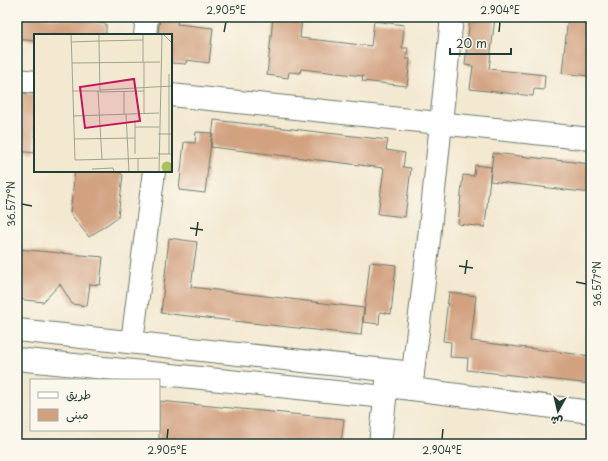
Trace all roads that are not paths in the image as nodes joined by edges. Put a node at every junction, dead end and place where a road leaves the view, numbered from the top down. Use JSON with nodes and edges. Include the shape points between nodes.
{"nodes":[{"id":1,"x":147,"y":17,"type":"edge"},
{"id":2,"x":452,"y":17,"type":"edge"},
{"id":3,"x":145,"y":34,"type":"edge"},
{"id":4,"x":17,"y":80,"type":"edge"},
{"id":5,"x":34,"y":82,"type":"edge"},
{"id":6,"x":172,"y":95,"type":"edge"},
{"id":7,"x":441,"y":123,"type":"junction"},
{"id":8,"x":591,"y":139,"type":"edge"},
{"id":9,"x":154,"y":172,"type":"edge"},
{"id":10,"x":17,"y":330,"type":"edge"},
{"id":11,"x":132,"y":342,"type":"junction"},
{"id":12,"x":17,"y":360,"type":"edge"},
{"id":13,"x":412,"y":381,"type":"junction"},
{"id":14,"x":387,"y":384,"type":"junction"},
{"id":15,"x":591,"y":412,"type":"edge"},
{"id":16,"x":380,"y":444,"type":"edge"}],
"edges":[{"from":1,"to":3,"type":"street"},
{"from":2,"to":7,"type":"street"},
{"from":4,"to":5,"type":"street"},
{"from":6,"to":7,"type":"street"},
{"from":7,"to":8,"type":"street"},
{"from":7,"to":13,"type":"street"},
{"from":9,"to":11,"type":"street"},
{"from":10,"to":11,"type":"street"},
{"from":11,"to":14,"type":"street"},
{"from":12,"to":14,"type":"street"},
{"from":13,"to":14,"type":"street"},
{"from":13,"to":15,"type":"street"},
{"from":14,"to":16,"type":"street"}]}
